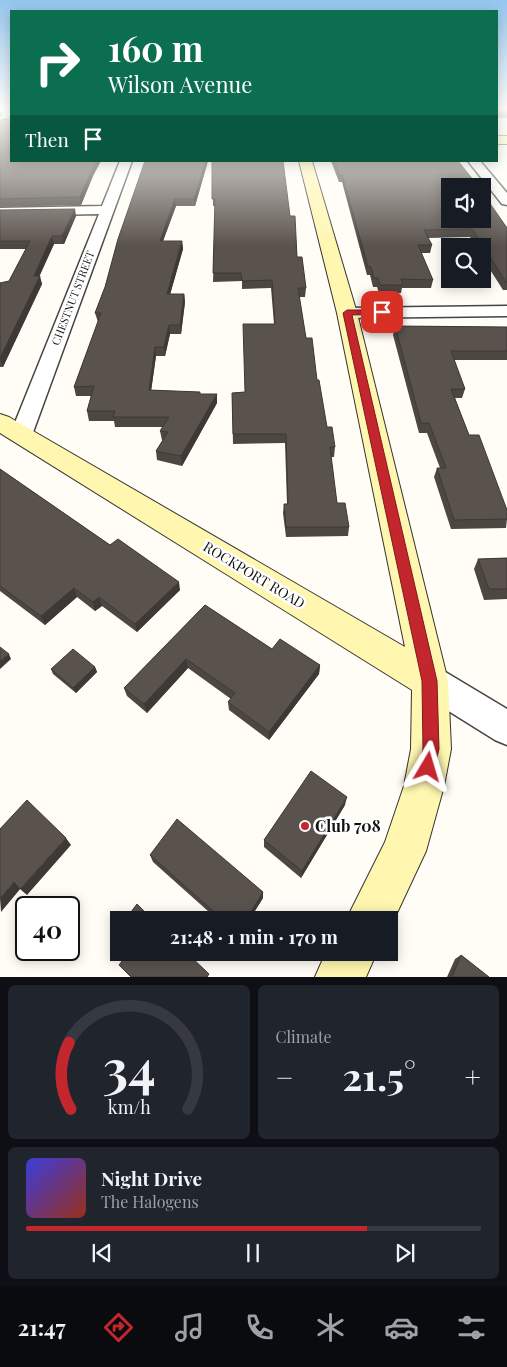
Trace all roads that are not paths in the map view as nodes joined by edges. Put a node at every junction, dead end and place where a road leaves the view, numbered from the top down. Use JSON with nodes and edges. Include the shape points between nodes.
{"nodes":[{"id":1,"x":126,"y":162,"type":"edge"},
{"id":2,"x":305,"y":162,"type":"edge"},
{"id":3,"x":475,"y":162,"type":"edge"},
{"id":4,"x":507,"y":201,"type":"edge"},
{"id":5,"x":107,"y":210,"type":"junction"},
{"id":6,"x":0,"y":212,"type":"edge"},
{"id":7,"x":507,"y":311,"type":"edge"},
{"id":8,"x":347,"y":313,"type":"junction"},
{"id":9,"x":10,"y":428,"type":"edge"},
{"id":10,"x":430,"y":681,"type":"junction"},
{"id":11,"x":507,"y":728,"type":"edge"},
{"id":12,"x":374,"y":911,"type":"edge"},
{"id":13,"x":348,"y":961,"type":"edge"},
{"id":14,"x":340,"y":977,"type":"edge"}],
"edges":[{"from":1,"to":5,"type":"street","name":"CHESTNUT STREET"},
{"from":2,"to":8,"type":"street"},
{"from":3,"to":4,"type":"street"},
{"from":5,"to":6,"type":"street"},
{"from":5,"to":9,"type":"street","name":"CHESTNUT STREET"},
{"from":7,"to":8,"type":"street"},
{"from":8,"to":10,"type":"street"},
{"from":9,"to":10,"type":"street","name":"ROCKPORT ROAD"},
{"from":10,"to":11,"type":"street","name":"ROCKPORT ROAD"},
{"from":10,"to":12,"type":"street","via":[[431,749],[424,786],[404,851]]},
{"from":13,"to":14,"type":"street"}]}
